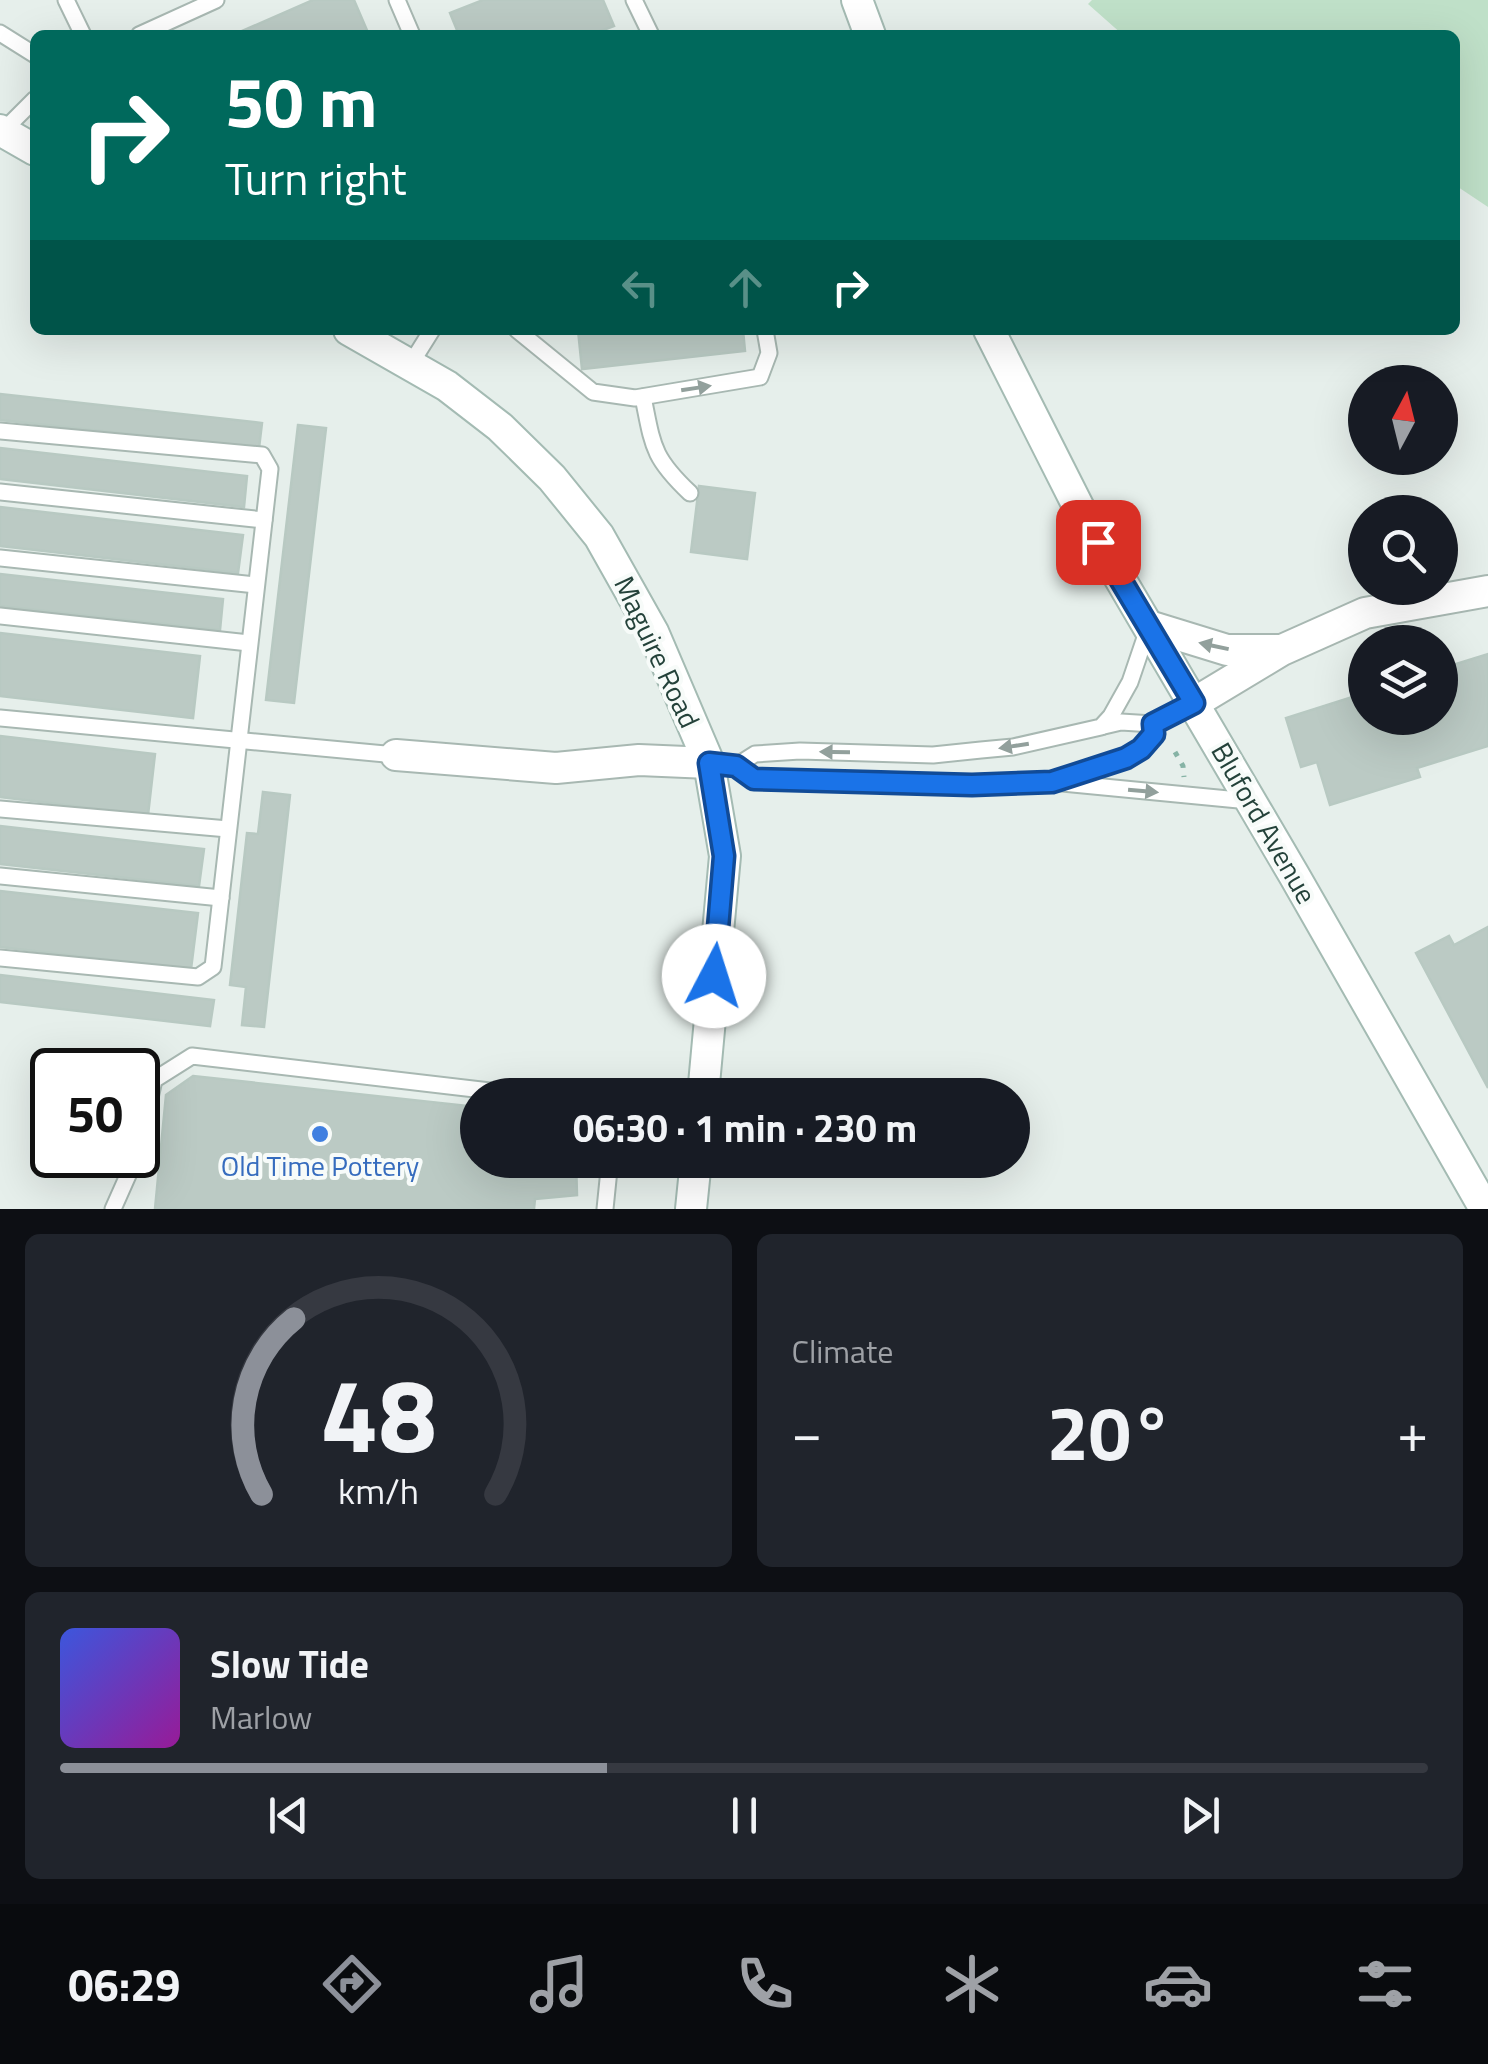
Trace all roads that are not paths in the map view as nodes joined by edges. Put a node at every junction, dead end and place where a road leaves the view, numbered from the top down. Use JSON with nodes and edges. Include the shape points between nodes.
{"nodes":[{"id":1,"x":66,"y":0,"type":"edge"},
{"id":2,"x":216,"y":0,"type":"edge"},
{"id":3,"x":396,"y":0,"type":"edge"},
{"id":4,"x":634,"y":0,"type":"edge"},
{"id":5,"x":857,"y":0,"type":"edge"},
{"id":6,"x":184,"y":7,"type":"edge"},
{"id":7,"x":81,"y":30,"type":"edge"},
{"id":8,"x":147,"y":30,"type":"edge"},
{"id":9,"x":410,"y":30,"type":"edge"},
{"id":10,"x":649,"y":30,"type":"edge"},
{"id":11,"x":868,"y":30,"type":"edge"},
{"id":12,"x":0,"y":34,"type":"edge"},
{"id":13,"x":30,"y":52,"type":"edge"},
{"id":14,"x":30,"y":103,"type":"edge"},
{"id":15,"x":2,"y":131,"type":"edge"},
{"id":16,"x":30,"y":147,"type":"edge"},
{"id":17,"x":358,"y":335,"type":"edge"},
{"id":18,"x":429,"y":335,"type":"edge"},
{"id":19,"x":522,"y":335,"type":"edge"},
{"id":20,"x":766,"y":335,"type":"edge"},
{"id":21,"x":992,"y":335,"type":"edge"},
{"id":22,"x":410,"y":365,"type":"junction"},
{"id":23,"x":642,"y":397,"type":"junction"},
{"id":24,"x":0,"y":431,"type":"edge"},
{"id":25,"x":0,"y":492,"type":"edge"},
{"id":26,"x":690,"y":493,"type":"dead end"},
{"id":27,"x":264,"y":520,"type":"junction"},
{"id":28,"x":0,"y":558,"type":"edge"},
{"id":29,"x":256,"y":585,"type":"junction"},
{"id":30,"x":1488,"y":591,"type":"edge"},
{"id":31,"x":0,"y":616,"type":"edge"},
{"id":32,"x":1149,"y":626,"type":"junction"},
{"id":33,"x":249,"y":643,"type":"junction"},
{"id":34,"x":1282,"y":650,"type":"junction"},
{"id":35,"x":1194,"y":703,"type":"junction"},
{"id":36,"x":0,"y":718,"type":"edge"},
{"id":37,"x":1153,"y":724,"type":"junction"},
{"id":38,"x":1101,"y":727,"type":"junction"},
{"id":39,"x":237,"y":741,"type":"junction"},
{"id":40,"x":396,"y":755,"type":"joint"},
{"id":41,"x":722,"y":764,"type":"junction"},
{"id":42,"x":1052,"y":782,"type":"junction"},
{"id":43,"x":1251,"y":802,"type":"junction"},
{"id":44,"x":0,"y":808,"type":"edge"},
{"id":45,"x":228,"y":829,"type":"junction"},
{"id":46,"x":0,"y":876,"type":"edge"},
{"id":47,"x":221,"y":898,"type":"junction"},
{"id":48,"x":0,"y":958,"type":"edge"},
{"id":49,"x":160,"y":1076,"type":"edge"},
{"id":50,"x":705,"y":1078,"type":"edge"},
{"id":51,"x":460,"y":1087,"type":"edge"},
{"id":52,"x":127,"y":1178,"type":"edge"},
{"id":53,"x":608,"y":1178,"type":"edge"},
{"id":54,"x":694,"y":1178,"type":"edge"},
{"id":55,"x":113,"y":1209,"type":"edge"},
{"id":56,"x":605,"y":1209,"type":"edge"},
{"id":57,"x":691,"y":1209,"type":"edge"},
{"id":58,"x":1485,"y":1209,"type":"edge"}],
"edges":[{"from":1,"to":7,"type":"lane"},
{"from":2,"to":6,"type":"lane"},
{"from":3,"to":9,"type":"lane"},
{"from":4,"to":10,"type":"lane"},
{"from":5,"to":11,"type":"street"},
{"from":6,"to":8,"type":"lane"},
{"from":12,"to":13,"type":"lane"},
{"from":14,"to":15,"type":"lane"},
{"from":15,"to":16,"type":"street"},
{"from":17,"to":22,"type":"street","name":"Maguire Road"},
{"from":18,"to":22,"type":"lane"},
{"from":19,"to":23,"type":"lane","via":[[592,392]]},
{"from":23,"to":20,"type":"lane","one_way":true,"via":[[760,377],[769,353]]},
{"from":21,"to":32,"type":"street","name":"Bluford Avenue","via":[[1082,514]]},
{"from":22,"to":41,"type":"street","name":"Maguire Road","via":[[500,427],[599,536]]},
{"from":23,"to":26,"type":"lane","via":[[653,451]]},
{"from":24,"to":27,"type":"lane","via":[[262,456],[270,469]]},
{"from":25,"to":27,"type":"lane"},
{"from":27,"to":29,"type":"lane"},
{"from":28,"to":29,"type":"lane"},
{"from":29,"to":33,"type":"lane"},
{"from":30,"to":34,"type":"street","via":[[1365,613]]},
{"from":31,"to":33,"type":"lane"},
{"from":34,"to":32,"type":"street","one_way":true,"via":[[1227,650]]},
{"from":32,"to":35,"type":"street","name":"Bluford Avenue"},
{"from":32,"to":38,"type":"lane","via":[[1130,682]]},
{"from":33,"to":39,"type":"lane"},
{"from":34,"to":35,"type":"street"},
{"from":35,"to":37,"type":"lane"},
{"from":35,"to":43,"type":"street","name":"Bluford Avenue"},
{"from":36,"to":39,"type":"lane"},
{"from":37,"to":38,"type":"lane"},
{"from":37,"to":42,"type":"lane","via":[[1154,734],[1126,758]]},
{"from":38,"to":41,"type":"lane","one_way":true,"via":[[981,750],[785,752]]},
{"from":39,"to":40,"type":"lane"},
{"from":39,"to":45,"type":"lane"},
{"from":40,"to":41,"type":"street","via":[[556,768],[639,760]]},
{"from":41,"to":42,"type":"lane","via":[[754,779]]},
{"from":41,"to":50,"type":"street","name":"Maguire Road","via":[[724,856]]},
{"from":42,"to":43,"type":"lane","one_way":true},
{"from":43,"to":58,"type":"street","name":"Bluford Avenue"},
{"from":44,"to":45,"type":"lane"},
{"from":45,"to":47,"type":"lane"},
{"from":46,"to":47,"type":"lane"},
{"from":47,"to":48,"type":"lane","via":[[214,967],[198,977]]},
{"from":49,"to":51,"type":"lane","via":[[192,1056]]},
{"from":52,"to":55,"type":"lane"},
{"from":53,"to":56,"type":"lane"},
{"from":54,"to":57,"type":"street"}]}
